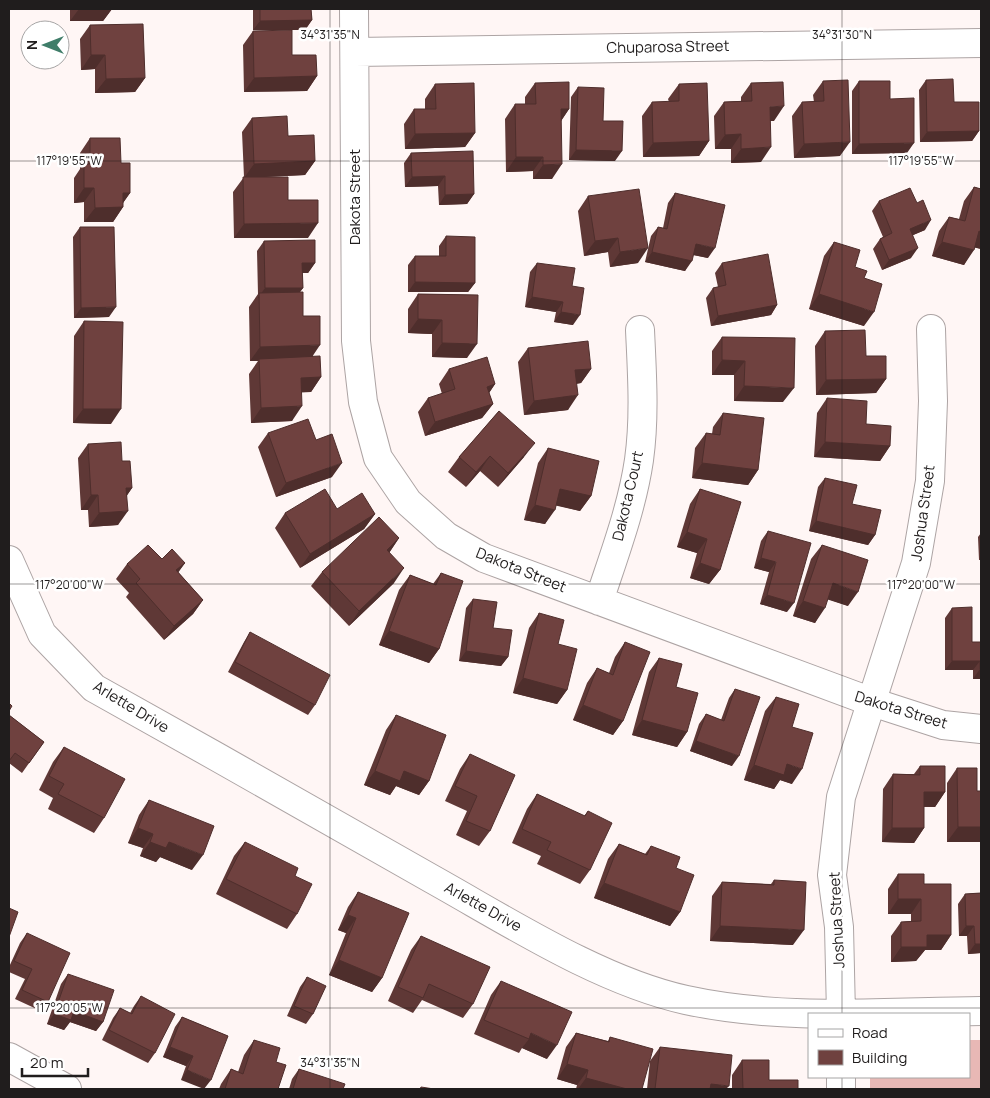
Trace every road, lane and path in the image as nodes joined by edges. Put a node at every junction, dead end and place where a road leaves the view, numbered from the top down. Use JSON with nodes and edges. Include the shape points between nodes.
{"nodes":[{"id":1,"x":354,"y":9,"type":"edge"},
{"id":2,"x":981,"y":43,"type":"edge"},
{"id":3,"x":354,"y":52,"type":"junction"},
{"id":4,"x":931,"y":329,"type":"dead end"},
{"id":5,"x":640,"y":330,"type":"dead end"},
{"id":6,"x":9,"y":560,"type":"edge"},
{"id":7,"x":599,"y":600,"type":"junction"},
{"id":8,"x":872,"y":702,"type":"junction"},
{"id":9,"x":981,"y":729,"type":"edge"},
{"id":10,"x":981,"y":1011,"type":"edge"},
{"id":11,"x":816,"y":1013,"type":"edge"},
{"id":12,"x":841,"y":1013,"type":"edge"},
{"id":13,"x":888,"y":1013,"type":"edge"},
{"id":14,"x":9,"y":1057,"type":"edge"},
{"id":15,"x":67,"y":1089,"type":"edge"}],
"edges":[{"from":1,"to":3,"type":"street","name":"Dakota Street"},
{"from":2,"to":3,"type":"street","name":"Chuparosa Street"},
{"from":3,"to":7,"type":"street","name":"Dakota Street","via":[[356,341],[363,402],[378,458],[408,502],[446,536],[484,558]]},
{"from":4,"to":8,"type":"street","name":"Joshua Street","via":[[934,401],[930,481],[916,563]]},
{"from":5,"to":7,"type":"street","name":"Dakota Court","via":[[643,390],[639,460],[625,523]]},
{"from":6,"to":11,"type":"street","name":"Arlette Drive","via":[[42,634],[94,688],[541,940],[620,978],[683,999],[739,1010]]},
{"from":7,"to":8,"type":"street","name":"Dakota Street"},
{"from":8,"to":9,"type":"street","name":"Dakota Street","via":[[943,725]]},
{"from":8,"to":12,"type":"street","name":"Joshua Street","via":[[841,797],[832,875],[839,927]]},
{"from":10,"to":13,"type":"street","name":"Arlette Drive"},
{"from":14,"to":15,"type":"street"}]}
